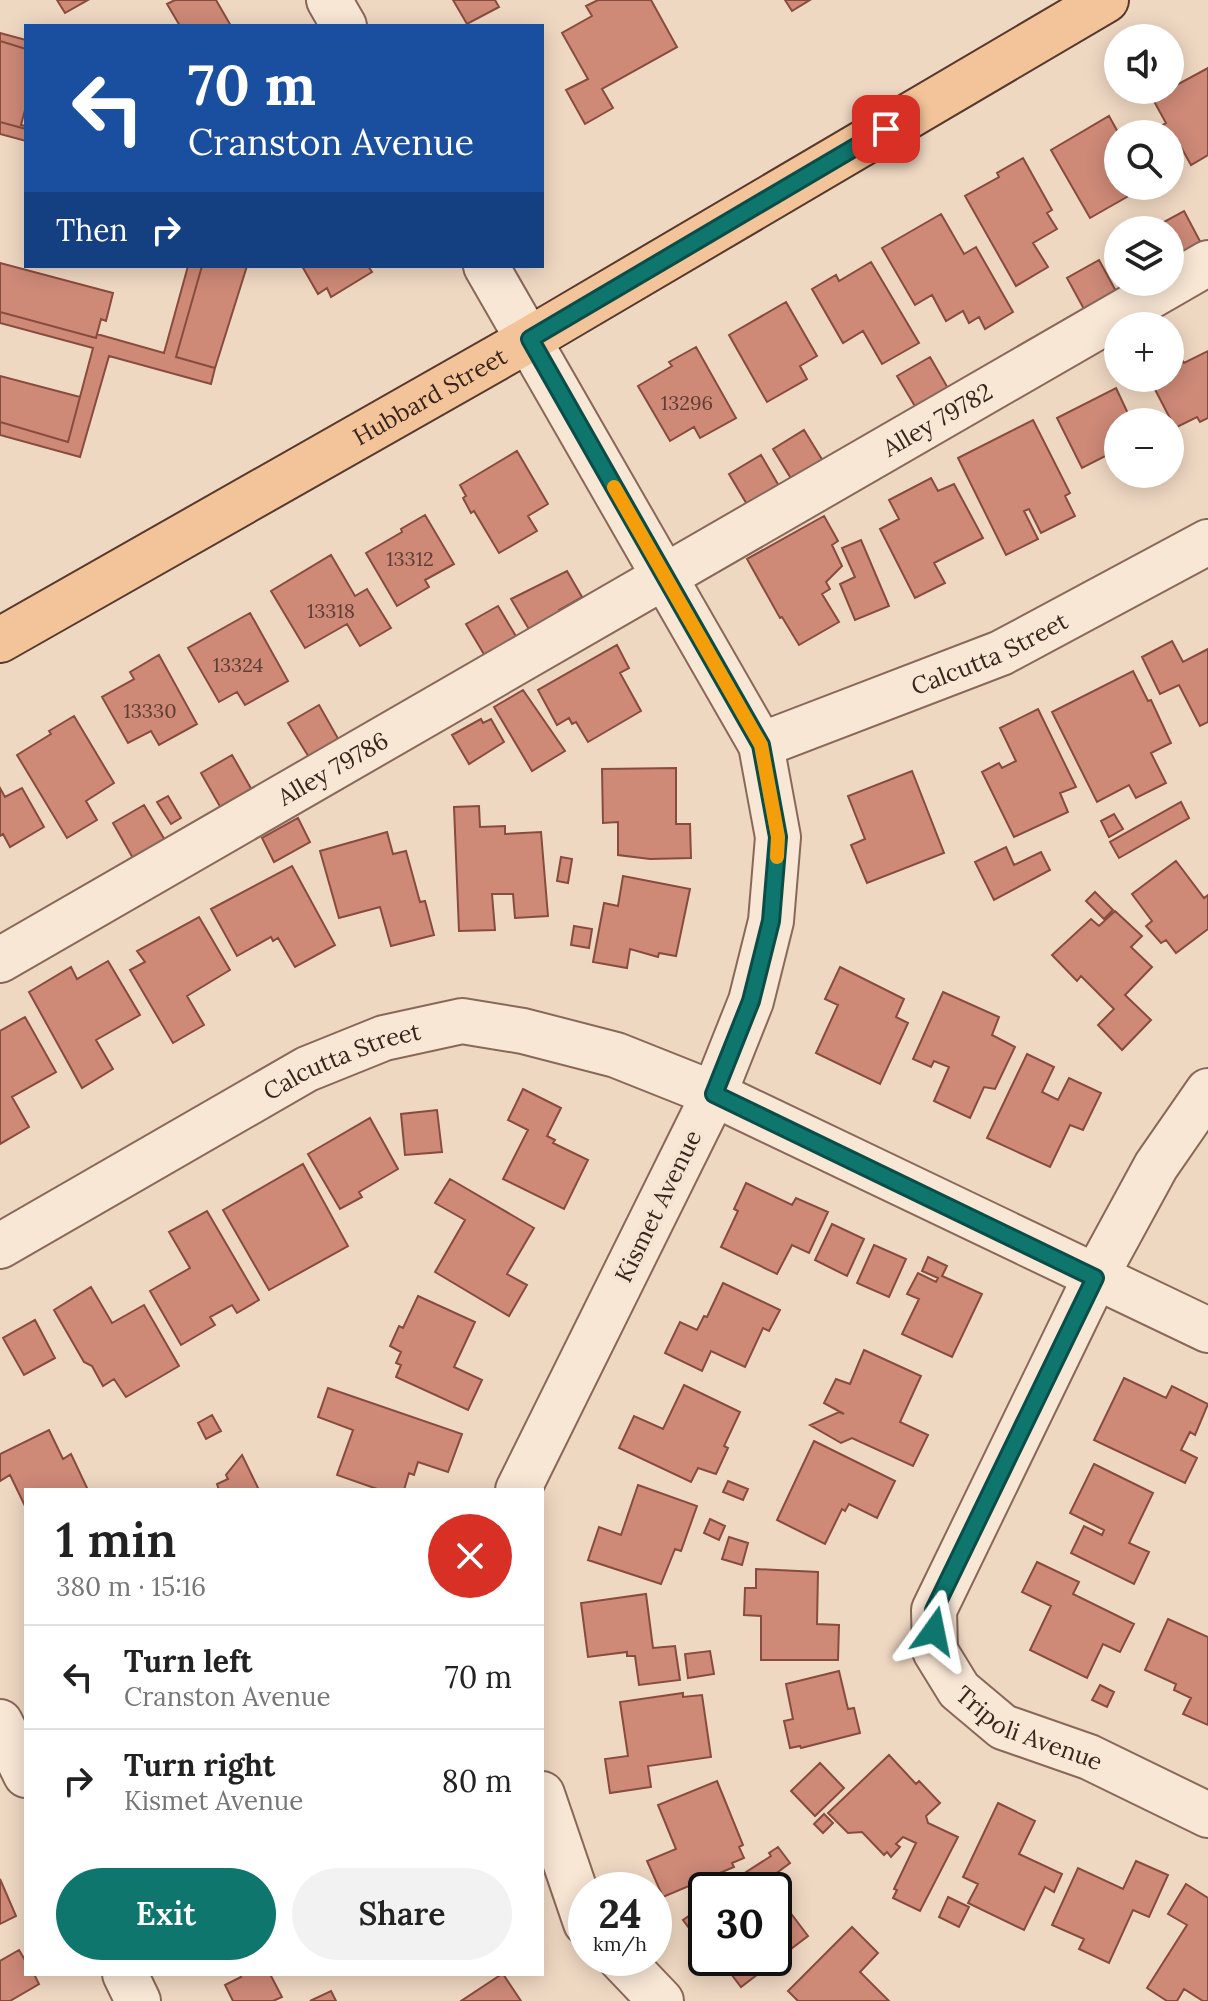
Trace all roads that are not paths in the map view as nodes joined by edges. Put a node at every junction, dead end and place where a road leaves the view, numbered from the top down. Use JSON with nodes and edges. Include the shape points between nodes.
{"nodes":[{"id":1,"x":329,"y":0,"type":"edge"},
{"id":2,"x":1106,"y":0,"type":"edge"},
{"id":3,"x":343,"y":24,"type":"edge"},
{"id":4,"x":1208,"y":263,"type":"edge"},
{"id":5,"x":487,"y":268,"type":"edge"},
{"id":6,"x":530,"y":339,"type":"junction"},
{"id":7,"x":1208,"y":542,"type":"edge"},
{"id":8,"x":665,"y":577,"type":"junction"},
{"id":9,"x":0,"y":640,"type":"edge"},
{"id":10,"x":761,"y":745,"type":"junction"},
{"id":11,"x":0,"y":960,"type":"edge"},
{"id":12,"x":1208,"y":1091,"type":"edge"},
{"id":13,"x":714,"y":1094,"type":"junction"},
{"id":14,"x":0,"y":1246,"type":"edge"},
{"id":15,"x":1095,"y":1278,"type":"junction"},
{"id":16,"x":1208,"y":1330,"type":"edge"},
{"id":17,"x":519,"y":1488,"type":"edge"},
{"id":18,"x":0,"y":1722,"type":"edge"},
{"id":19,"x":24,"y":1771,"type":"edge"},
{"id":20,"x":544,"y":1800,"type":"edge"},
{"id":21,"x":1208,"y":1815,"type":"edge"},
{"id":22,"x":569,"y":1872,"type":"edge"},
{"id":23,"x":126,"y":1976,"type":"edge"},
{"id":24,"x":637,"y":1976,"type":"edge"},
{"id":25,"x":138,"y":2001,"type":"edge"},
{"id":26,"x":661,"y":2001,"type":"edge"}],
"edges":[{"from":1,"to":3,"type":"street"},
{"from":2,"to":6,"type":"main road","name":"Hubbard Street"},
{"from":4,"to":8,"type":"street","name":"Alley 79782"},
{"from":5,"to":6,"type":"street","name":"Kismet Avenue"},
{"from":6,"to":8,"type":"street","name":"Kismet Avenue"},
{"from":6,"to":9,"type":"main road","name":"Hubbard Street"},
{"from":7,"to":10,"type":"street","name":"Calcutta Street","via":[[1001,653]]},
{"from":8,"to":10,"type":"street","name":"Kismet Avenue"},
{"from":8,"to":11,"type":"street","name":"Alley 79786"},
{"from":10,"to":13,"type":"street","name":"Kismet Avenue","via":[[778,837],[771,921],[751,1001]]},
{"from":12,"to":15,"type":"street","name":"Tripoli Avenue","via":[[1156,1166]]},
{"from":13,"to":14,"type":"street","name":"Calcutta Street","via":[[616,1055],[462,1021],[384,1038],[307,1069]]},
{"from":13,"to":15,"type":"street","name":"Calcutta Street"},
{"from":13,"to":17,"type":"street","name":"Kismet Avenue"},
{"from":15,"to":16,"type":"street","name":"Calcutta Street"},
{"from":15,"to":21,"type":"street","name":"Tripoli Avenue","via":[[934,1610],[935,1651],[959,1690],[1003,1727],[1089,1757]]},
{"from":18,"to":19,"type":"street"},
{"from":20,"to":22,"type":"street"},
{"from":23,"to":25,"type":"street"},
{"from":24,"to":26,"type":"street"}]}
